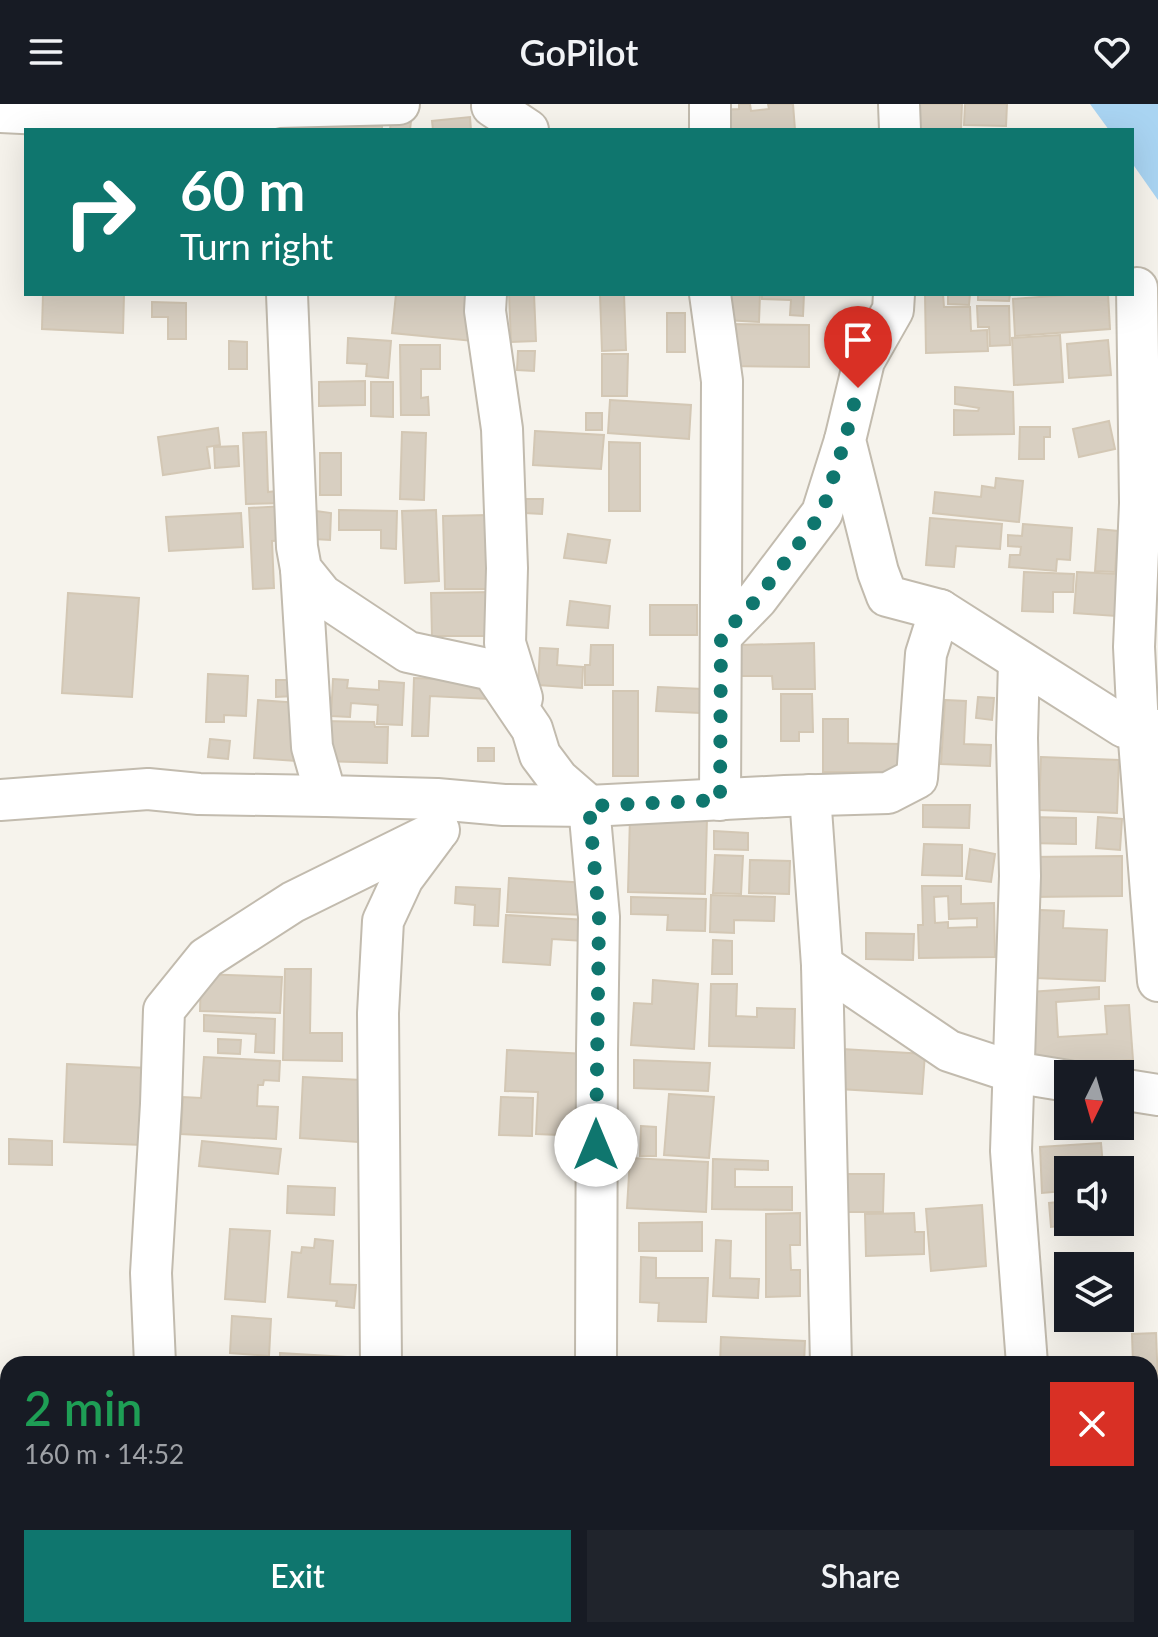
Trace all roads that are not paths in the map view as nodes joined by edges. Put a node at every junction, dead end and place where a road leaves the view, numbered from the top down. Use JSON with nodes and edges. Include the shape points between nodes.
{"nodes":[{"id":1,"x":399,"y":104,"type":"edge"},
{"id":2,"x":710,"y":104,"type":"edge"},
{"id":3,"x":899,"y":104,"type":"edge"},
{"id":4,"x":491,"y":110,"type":"edge"},
{"id":5,"x":0,"y":112,"type":"edge"},
{"id":6,"x":278,"y":114,"type":"edge"},
{"id":7,"x":524,"y":128,"type":"edge"},
{"id":8,"x":710,"y":128,"type":"edge"},
{"id":9,"x":900,"y":128,"type":"edge"},
{"id":10,"x":1137,"y":288,"type":"dead end"},
{"id":11,"x":287,"y":296,"type":"edge"},
{"id":12,"x":486,"y":296,"type":"edge"},
{"id":13,"x":710,"y":296,"type":"edge"},
{"id":14,"x":894,"y":296,"type":"edge"},
{"id":15,"x":845,"y":440,"type":"junction"},
{"id":16,"x":301,"y":569,"type":"junction"},
{"id":17,"x":940,"y":610,"type":"junction"},
{"id":18,"x":721,"y":636,"type":"junction"},
{"id":19,"x":1019,"y":661,"type":"junction"},
{"id":20,"x":532,"y":729,"type":"junction"},
{"id":21,"x":1148,"y":729,"type":"edge"},
{"id":22,"x":810,"y":795,"type":"junction"},
{"id":23,"x":326,"y":796,"type":"junction"},
{"id":24,"x":0,"y":800,"type":"edge"},
{"id":25,"x":720,"y":800,"type":"junction"},
{"id":26,"x":504,"y":805,"type":"junction"},
{"id":27,"x":589,"y":806,"type":"junction"},
{"id":28,"x":439,"y":830,"type":"junction"},
{"id":29,"x":822,"y":965,"type":"junction"},
{"id":30,"x":1158,"y":981,"type":"edge"},
{"id":31,"x":1013,"y":1072,"type":"junction"},
{"id":32,"x":1054,"y":1079,"type":"edge"},
{"id":33,"x":1134,"y":1091,"type":"edge"},
{"id":34,"x":1158,"y":1095,"type":"edge"},
{"id":35,"x":155,"y":1356,"type":"edge"},
{"id":36,"x":381,"y":1356,"type":"edge"},
{"id":37,"x":596,"y":1356,"type":"edge"},
{"id":38,"x":831,"y":1356,"type":"edge"},
{"id":39,"x":1026,"y":1356,"type":"edge"}],
"edges":[{"from":1,"to":6,"type":"street"},
{"from":2,"to":8,"type":"street"},
{"from":3,"to":9,"type":"street"},
{"from":4,"to":7,"type":"street"},
{"from":5,"to":6,"type":"street","via":[[209,122]]},
{"from":10,"to":21,"type":"street","via":[[1140,503],[1134,647]]},
{"from":11,"to":16,"type":"street"},
{"from":12,"to":20,"type":"street","via":[[502,429],[505,643]]},
{"from":13,"to":18,"type":"street","via":[[722,381]]},
{"from":14,"to":15,"type":"street","via":[[893,310],[864,361]]},
{"from":15,"to":17,"type":"street","via":[[887,596]]},
{"from":15,"to":18,"type":"street","via":[[822,513],[757,599]]},
{"from":16,"to":20,"type":"street","via":[[322,595],[408,652],[492,670]]},
{"from":16,"to":23,"type":"street","via":[[312,747]]},
{"from":17,"to":19,"type":"street"},
{"from":17,"to":22,"type":"street","via":[[926,654],[917,778],[888,793]]},
{"from":18,"to":25,"type":"street"},
{"from":19,"to":21,"type":"street","via":[[1124,727]]},
{"from":19,"to":31,"type":"street","via":[[1020,876]]},
{"from":20,"to":27,"type":"street","via":[[540,755]]},
{"from":21,"to":30,"type":"street"},
{"from":22,"to":25,"type":"street"},
{"from":22,"to":29,"type":"street"},
{"from":23,"to":24,"type":"street","via":[[148,789]]},
{"from":23,"to":26,"type":"street"},
{"from":25,"to":27,"type":"street"},
{"from":26,"to":27,"type":"street"},
{"from":26,"to":28,"type":"street"},
{"from":27,"to":37,"type":"street","via":[[599,917]]},
{"from":28,"to":35,"type":"street","via":[[293,902],[206,958],[164,1010],[151,1273]]},
{"from":28,"to":36,"type":"street","via":[[403,878],[383,921],[378,1013]]},
{"from":29,"to":31,"type":"street","via":[[949,1051]]},
{"from":29,"to":38,"type":"street"},
{"from":31,"to":32,"type":"street"},
{"from":31,"to":39,"type":"street","via":[[1011,1151]]},
{"from":33,"to":34,"type":"street"}]}
